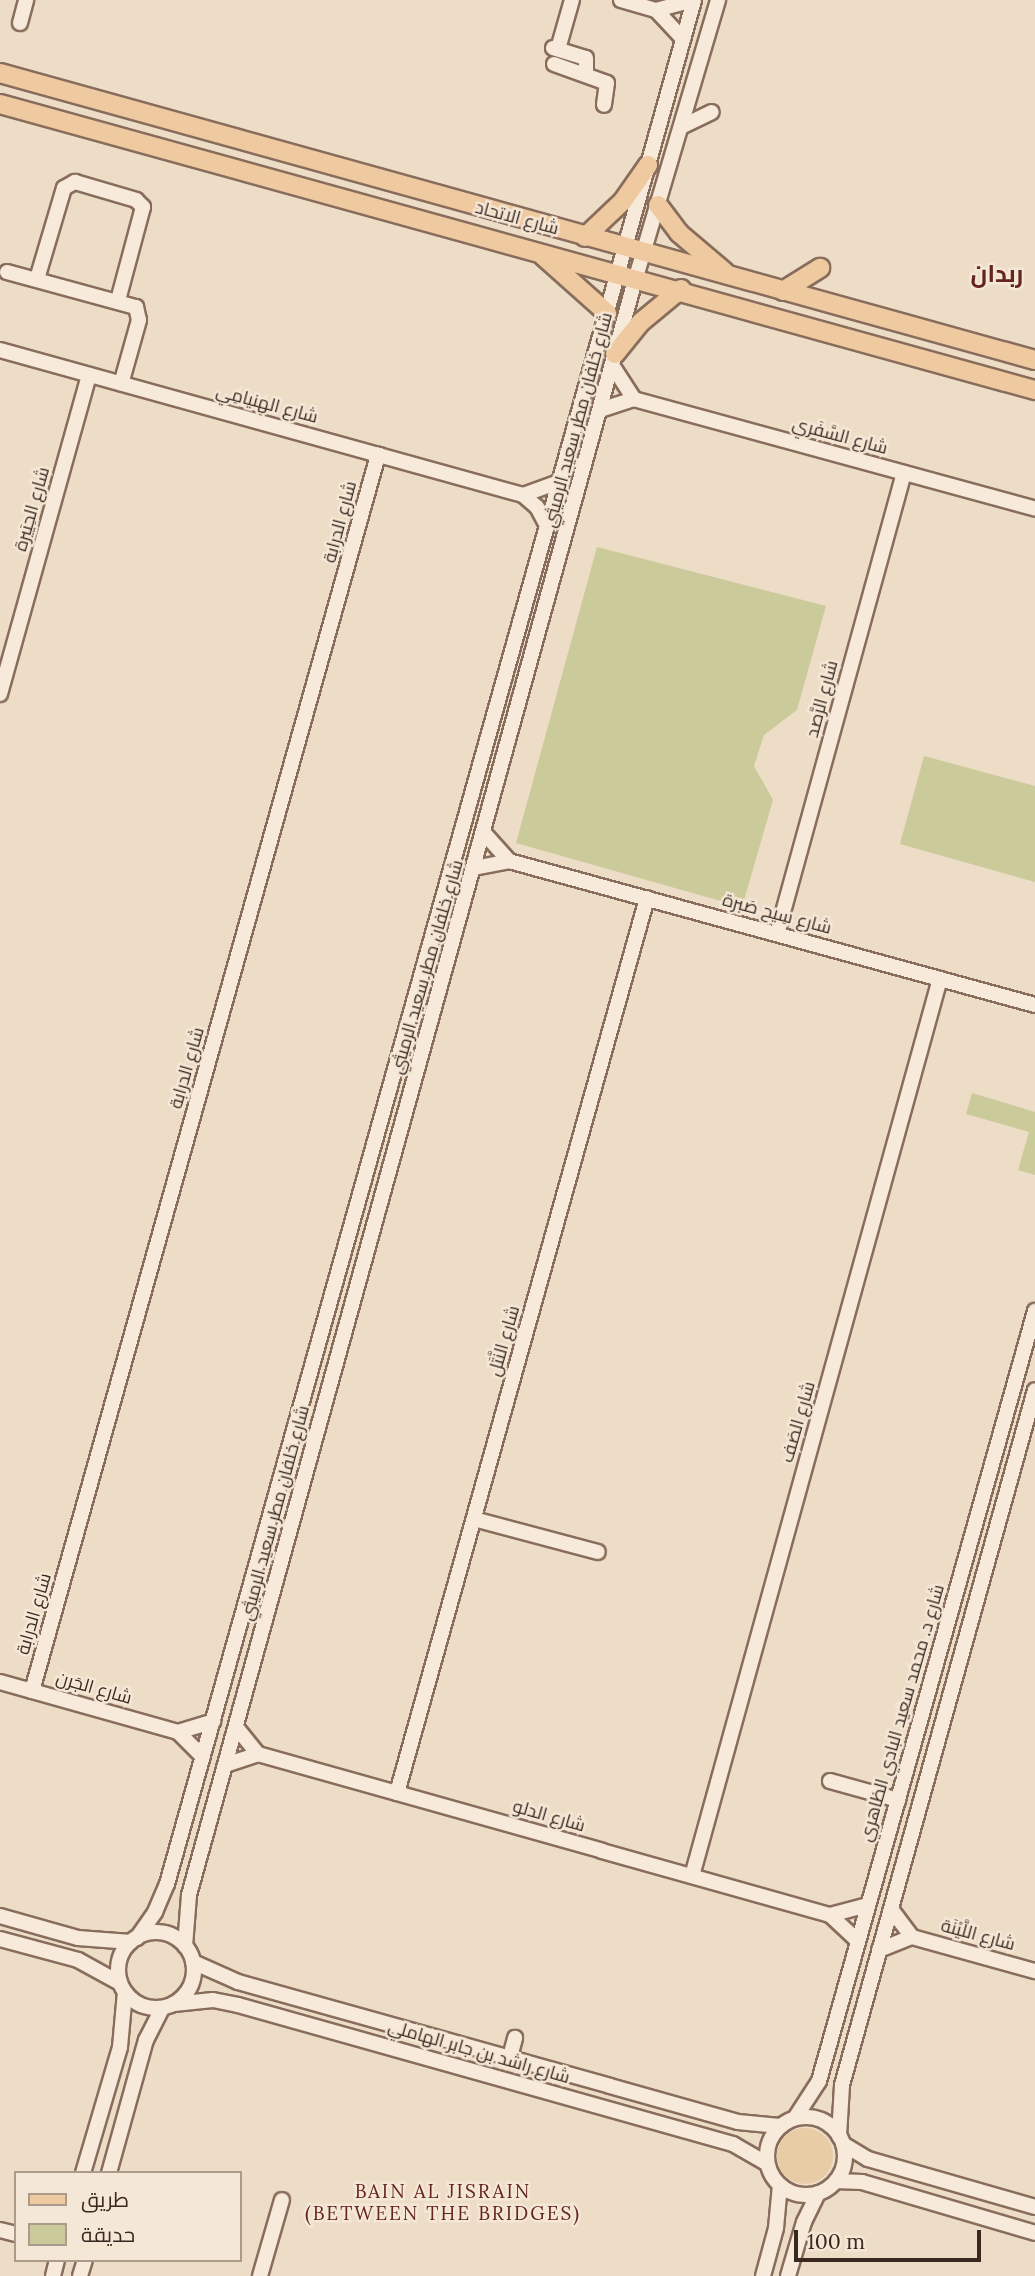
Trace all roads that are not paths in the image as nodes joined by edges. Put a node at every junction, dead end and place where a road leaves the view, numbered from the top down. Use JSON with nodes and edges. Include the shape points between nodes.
{"nodes":[{"id":1,"x":26,"y":0,"type":"edge"},
{"id":2,"x":572,"y":0,"type":"edge"},
{"id":3,"x":621,"y":0,"type":"edge"},
{"id":4,"x":694,"y":0,"type":"edge"},
{"id":5,"x":718,"y":0,"type":"edge"},
{"id":6,"x":656,"y":10,"type":"junction"},
{"id":7,"x":20,"y":23,"type":"dead end"},
{"id":8,"x":683,"y":39,"type":"junction"},
{"id":9,"x":0,"y":73,"type":"edge"},
{"id":10,"x":0,"y":104,"type":"edge"},
{"id":11,"x":604,"y":105,"type":"dead end"},
{"id":12,"x":712,"y":112,"type":"dead end"},
{"id":13,"x":681,"y":127,"type":"junction"},
{"id":14,"x":648,"y":165,"type":"junction"},
{"id":15,"x":658,"y":205,"type":"junction"},
{"id":16,"x":585,"y":237,"type":"junction"},
{"id":17,"x":625,"y":248,"type":"junction"},
{"id":18,"x":531,"y":249,"type":"junction"},
{"id":19,"x":643,"y":253,"type":"junction"},
{"id":20,"x":820,"y":268,"type":"dead end"},
{"id":21,"x":8,"y":272,"type":"dead end"},
{"id":22,"x":618,"y":272,"type":"junction"},
{"id":23,"x":636,"y":276,"type":"junction"},
{"id":24,"x":731,"y":277,"type":"junction"},
{"id":25,"x":37,"y":279,"type":"junction"},
{"id":26,"x":681,"y":289,"type":"junction"},
{"id":27,"x":783,"y":291,"type":"junction"},
{"id":28,"x":118,"y":300,"type":"junction"},
{"id":29,"x":607,"y":313,"type":"junction"},
{"id":30,"x":0,"y":350,"type":"edge"},
{"id":31,"x":614,"y":360,"type":"junction"},
{"id":32,"x":1035,"y":360,"type":"edge"},
{"id":33,"x":89,"y":375,"type":"junction"},
{"id":34,"x":121,"y":384,"type":"junction"},
{"id":35,"x":1035,"y":390,"type":"edge"},
{"id":36,"x":634,"y":399,"type":"junction"},
{"id":37,"x":600,"y":410,"type":"junction"},
{"id":38,"x":378,"y":455,"type":"junction"},
{"id":39,"x":904,"y":473,"type":"junction"},
{"id":40,"x":559,"y":482,"type":"junction"},
{"id":41,"x":523,"y":495,"type":"junction"},
{"id":42,"x":1035,"y":509,"type":"edge"},
{"id":43,"x":547,"y":526,"type":"junction"},
{"id":44,"x":532,"y":581,"type":"junction"},
{"id":45,"x":553,"y":587,"type":"junction"},
{"id":46,"x":0,"y":694,"type":"edge"},
{"id":47,"x":484,"y":833,"type":"junction"},
{"id":48,"x":509,"y":861,"type":"junction"},
{"id":49,"x":474,"y":868,"type":"junction"},
{"id":50,"x":647,"y":898,"type":"junction"},
{"id":51,"x":777,"y":934,"type":"junction"},
{"id":52,"x":940,"y":979,"type":"junction"},
{"id":53,"x":1035,"y":1005,"type":"edge"},
{"id":54,"x":1035,"y":1311,"type":"edge"},
{"id":55,"x":1035,"y":1390,"type":"edge"},
{"id":56,"x":474,"y":1519,"type":"junction"},
{"id":57,"x":598,"y":1552,"type":"dead end"},
{"id":58,"x":243,"y":1613,"type":"junction"},
{"id":59,"x":266,"y":1619,"type":"junction"},
{"id":60,"x":0,"y":1682,"type":"edge"},
{"id":61,"x":32,"y":1691,"type":"junction"},
{"id":62,"x":213,"y":1721,"type":"junction"},
{"id":63,"x":236,"y":1727,"type":"junction"},
{"id":64,"x":178,"y":1732,"type":"junction"},
{"id":65,"x":258,"y":1754,"type":"junction"},
{"id":66,"x":203,"y":1757,"type":"junction"},
{"id":67,"x":225,"y":1765,"type":"junction"},
{"id":68,"x":907,"y":1765,"type":"junction"},
{"id":69,"x":929,"y":1772,"type":"junction"},
{"id":70,"x":831,"y":1781,"type":"dead end"},
{"id":71,"x":397,"y":1793,"type":"junction"},
{"id":72,"x":898,"y":1800,"type":"junction"},
{"id":73,"x":692,"y":1876,"type":"junction"},
{"id":74,"x":868,"y":1905,"type":"junction"},
{"id":75,"x":891,"y":1909,"type":"junction"},
{"id":76,"x":830,"y":1915,"type":"junction"},
{"id":77,"x":0,"y":1916,"type":"edge"},
{"id":78,"x":912,"y":1937,"type":"junction"},
{"id":79,"x":0,"y":1939,"type":"edge"},
{"id":80,"x":134,"y":1940,"type":"junction"},
{"id":81,"x":858,"y":1941,"type":"junction"},
{"id":82,"x":185,"y":1946,"type":"junction"},
{"id":83,"x":879,"y":1950,"type":"junction"},
{"id":84,"x":193,"y":1962,"type":"junction"},
{"id":85,"x":1035,"y":1971,"type":"edge"},
{"id":86,"x":123,"y":1987,"type":"junction"},
{"id":87,"x":168,"y":2006,"type":"junction"},
{"id":88,"x":515,"y":2038,"type":"dead end"},
{"id":89,"x":510,"y":2057,"type":"junction"},
{"id":90,"x":795,"y":2118,"type":"junction"},
{"id":91,"x":780,"y":2126,"type":"junction"},
{"id":92,"x":841,"y":2140,"type":"junction"},
{"id":93,"x":767,"y":2164,"type":"junction"},
{"id":94,"x":84,"y":2171,"type":"edge"},
{"id":95,"x":110,"y":2171,"type":"edge"},
{"id":96,"x":836,"y":2181,"type":"junction"},
{"id":97,"x":780,"y":2185,"type":"junction"},
{"id":98,"x":818,"y":2193,"type":"junction"},
{"id":99,"x":282,"y":2200,"type":"dead end"},
{"id":100,"x":1035,"y":2207,"type":"edge"},
{"id":101,"x":1035,"y":2233,"type":"edge"},
{"id":102,"x":260,"y":2276,"type":"edge"},
{"id":103,"x":763,"y":2276,"type":"edge"},
{"id":104,"x":788,"y":2276,"type":"edge"}],
"edges":[{"from":1,"to":7,"type":"street"},
{"from":2,"to":11,"type":"street","via":[[555,54],[586,58],[586,75],[607,83]]},
{"from":3,"to":6,"type":"street"},
{"from":4,"to":6,"type":"street"},
{"from":4,"to":8,"type":"street","name":"شارع خلفان مطر سعيد الرميثي"},
{"from":5,"to":13,"type":"street","name":"شارع خلفان مطر سعيد الرميثي"},
{"from":6,"to":8,"type":"street"},
{"from":8,"to":14,"type":"street","name":"شارع خلفان مطر سعيد الرميثي"},
{"from":9,"to":16,"type":"main road","name":"شارع الاتحاد"},
{"from":10,"to":18,"type":"main road","name":"شارع الاتحاد"},
{"from":12,"to":13,"type":"street"},
{"from":13,"to":15,"type":"street","name":"شارع خلفان مطر سعيد الرميثي"},
{"from":14,"to":16,"type":"main road","via":[[623,201]]},
{"from":14,"to":17,"type":"street","name":"شارع خلفان مطر سعيد الرميثي"},
{"from":15,"to":19,"type":"street","name":"شارع خلفان مطر سعيد الرميثي"},
{"from":15,"to":24,"type":"main road","via":[[679,233]]},
{"from":16,"to":17,"type":"main road","name":"شارع الاتحاد"},
{"from":17,"to":19,"type":"main road","name":"شارع الاتحاد"},
{"from":17,"to":22,"type":"street","name":"شارع خلفان مطر سعيد الرميثي"},
{"from":18,"to":22,"type":"main road","name":"شارع الاتحاد"},
{"from":18,"to":29,"type":"main road","via":[[570,276]]},
{"from":19,"to":23,"type":"street","name":"شارع خلفان مطر سعيد الرميثي"},
{"from":19,"to":24,"type":"main road","name":"شارع الاتحاد"},
{"from":20,"to":27,"type":"main road"},
{"from":21,"to":25,"type":"street"},
{"from":22,"to":23,"type":"main road","name":"شارع الاتحاد"},
{"from":22,"to":29,"type":"street","name":"شارع خلفان مطر سعيد الرميثي"},
{"from":23,"to":26,"type":"main road","name":"شارع الاتحاد"},
{"from":23,"to":31,"type":"street","name":"شارع خلفان مطر سعيد الرميثي"},
{"from":24,"to":27,"type":"main road","name":"شارع الاتحاد"},
{"from":25,"to":28,"type":"street"},
{"from":25,"to":28,"type":"street","via":[[64,188],[75,182],[136,200],[143,207]]},
{"from":26,"to":31,"type":"main road","via":[[641,322]]},
{"from":26,"to":35,"type":"main road","name":"شارع الاتحاد"},
{"from":27,"to":32,"type":"main road","name":"شارع الاتحاد"},
{"from":28,"to":34,"type":"street","via":[[132,304],[139,316]]},
{"from":29,"to":40,"type":"street","name":"شارع خلفان مطر سعيد الرميثي"},
{"from":30,"to":33,"type":"street","name":"شارع الهِنيامِي"},
{"from":31,"to":36,"type":"street"},
{"from":31,"to":37,"type":"street","name":"شارع خلفان مطر سعيد الرميثي"},
{"from":33,"to":34,"type":"street","name":"شارع الهِنيامِي"},
{"from":33,"to":46,"type":"street","name":"شارع الحِيَيرة"},
{"from":34,"to":38,"type":"street","name":"شارع الهِنيامِي"},
{"from":36,"to":37,"type":"street"},
{"from":36,"to":39,"type":"street","name":"شارع السَّفَري"},
{"from":37,"to":45,"type":"street","name":"شارع خلفان مطر سعيد الرميثي"},
{"from":38,"to":41,"type":"street","name":"شارع الهِنيامِي"},
{"from":38,"to":61,"type":"street","name":"شارع الدرابة"},
{"from":39,"to":42,"type":"street","name":"شارع السَّفَري"},
{"from":39,"to":51,"type":"street","name":"شارع الرَّصد"},
{"from":40,"to":41,"type":"street"},
{"from":40,"to":43,"type":"street","name":"شارع خلفان مطر سعيد الرميثي"},
{"from":41,"to":43,"type":"street","via":[[537,507]]},
{"from":43,"to":44,"type":"street","name":"شارع خلفان مطر سعيد الرميثي"},
{"from":44,"to":45,"type":"street","via":[[539,589]]},
{"from":44,"to":58,"type":"street","name":"شارع خلفان مطر سعيد الرميثي"},
{"from":45,"to":47,"type":"street","name":"شارع خلفان مطر سعيد الرميثي"},
{"from":47,"to":48,"type":"street"},
{"from":47,"to":49,"type":"street","name":"شارع خلفان مطر سعيد الرميثي"},
{"from":48,"to":49,"type":"street","name":"شارع سِيح صَبرة"},
{"from":48,"to":50,"type":"street","name":"شارع سِيح صَبرة"},
{"from":49,"to":59,"type":"street","name":"شارع خلفان مطر سعيد الرميثي"},
{"from":50,"to":51,"type":"street","name":"شارع سِيح صَبرة"},
{"from":50,"to":56,"type":"street","name":"شارع النَّتَل"},
{"from":51,"to":52,"type":"street","name":"شارع سِيح صَبرة"},
{"from":52,"to":53,"type":"street","name":"شارع سِيح صَبرة"},
{"from":52,"to":73,"type":"street","name":"شارع الصَف"},
{"from":54,"to":68,"type":"street","name":"شارع د. محمد سعيد البادي الظاهري"},
{"from":55,"to":69,"type":"street"},
{"from":56,"to":57,"type":"street"},
{"from":56,"to":71,"type":"street","name":"شارع النَّتَل"},
{"from":58,"to":59,"type":"street"},
{"from":58,"to":62,"type":"street","name":"شارع خلفان مطر سعيد الرميثي"},
{"from":59,"to":63,"type":"street","name":"شارع خلفان مطر سعيد الرميثي"},
{"from":60,"to":61,"type":"street","name":"شارع الجَرن"},
{"from":61,"to":64,"type":"street","name":"شارع الجَرن"},
{"from":62,"to":64,"type":"street"},
{"from":62,"to":66,"type":"street","name":"شارع خلفان مطر سعيد الرميثي"},
{"from":63,"to":65,"type":"street"},
{"from":63,"to":67,"type":"street","name":"شارع خلفان مطر سعيد الرميثي"},
{"from":64,"to":66,"type":"street","name":"شارع الجَرن"},
{"from":65,"to":67,"type":"street"},
{"from":65,"to":71,"type":"street","name":"شارع الدلو"},
{"from":66,"to":80,"type":"street","name":"شارع خلفان مطر سعيد الرميثي","via":[[162,1898]]},
{"from":67,"to":82,"type":"street","name":"شارع خلفان مطر سعيد الرميثي","via":[[189,1895]]},
{"from":68,"to":69,"type":"street"},
{"from":68,"to":72,"type":"street","name":"شارع د. محمد سعيد البادي الظاهري"},
{"from":69,"to":75,"type":"street"},
{"from":70,"to":72,"type":"street"},
{"from":71,"to":73,"type":"street","name":"شارع الدلو"},
{"from":72,"to":74,"type":"street","name":"شارع د. محمد سعيد البادي الظاهري"},
{"from":73,"to":76,"type":"street","name":"شارع الدلو"},
{"from":74,"to":76,"type":"street"},
{"from":74,"to":81,"type":"street","name":"شارع د. محمد سعيد البادي الظاهري"},
{"from":75,"to":78,"type":"street"},
{"from":75,"to":83,"type":"street"},
{"from":76,"to":81,"type":"street","name":"شارع الدلو"},
{"from":77,"to":80,"type":"street","via":[[78,1938]]},
{"from":78,"to":83,"type":"street"},
{"from":78,"to":85,"type":"street","name":"شارع اللَّيْنَة"},
{"from":79,"to":86,"type":"street","via":[[78,1960]]},
{"from":80,"to":82,"type":"street","via":[[168,1934]]},
{"from":80,"to":86,"type":"street","via":[[119,1961]]},
{"from":81,"to":90,"type":"street","name":"شارع د. محمد سعيد البادي الظاهري","via":[[819,2081]]},
{"from":82,"to":84,"type":"street"},
{"from":83,"to":92,"type":"street","via":[[842,2085]]},
{"from":84,"to":87,"type":"street","via":[[191,1986]]},
{"from":84,"to":89,"type":"street","name":"شارع راشد بن جابر الهاملي","via":[[238,1982]]},
{"from":86,"to":87,"type":"street","via":[[141,2005]]},
{"from":86,"to":94,"type":"street","via":[[120,2047]]},
{"from":87,"to":93,"type":"street","name":"شارع راشد بن جابر الهاملي","via":[[212,2000],[238,2005],[733,2144]]},
{"from":87,"to":95,"type":"street","via":[[146,2040]]},
{"from":88,"to":89,"type":"street"},
{"from":89,"to":91,"type":"street","name":"شارع راشد بن جابر الهاملي","via":[[738,2122]]},
{"from":90,"to":91,"type":"street"},
{"from":90,"to":92,"type":"street","via":[[823,2121]]},
{"from":91,"to":93,"type":"street","via":[[769,2143]]},
{"from":92,"to":96,"type":"street","via":[[842,2169]]},
{"from":92,"to":100,"type":"street","via":[[868,2158]]},
{"from":93,"to":97,"type":"street"},
{"from":96,"to":98,"type":"street"},
{"from":96,"to":101,"type":"street","via":[[862,2182]]},
{"from":97,"to":98,"type":"street","via":[[798,2194]]},
{"from":97,"to":103,"type":"street","via":[[776,2228]]},
{"from":98,"to":104,"type":"street"},
{"from":99,"to":102,"type":"street"}]}
